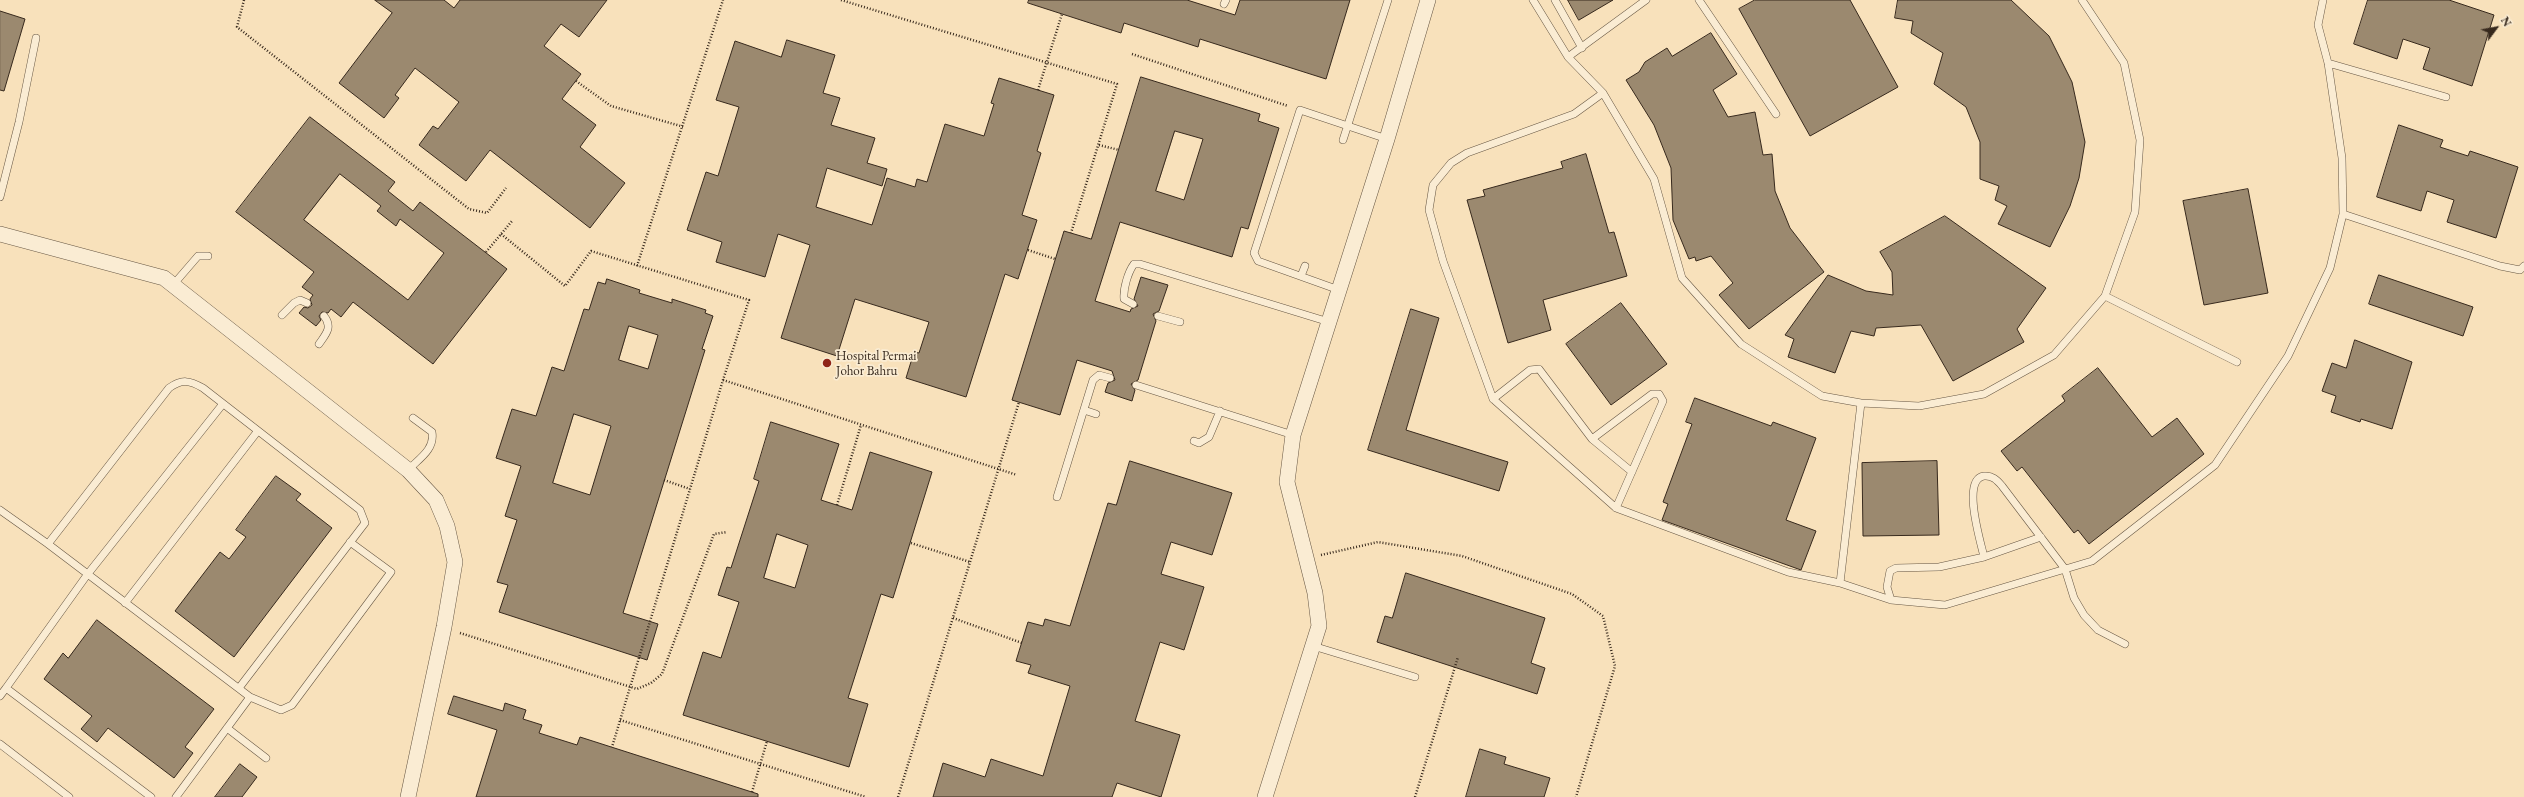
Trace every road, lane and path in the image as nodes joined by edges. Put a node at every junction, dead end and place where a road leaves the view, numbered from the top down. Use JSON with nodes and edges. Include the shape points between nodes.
{"nodes":[{"id":1,"x":244,"y":0,"type":"edge"},
{"id":2,"x":723,"y":0,"type":"edge"},
{"id":3,"x":840,"y":0,"type":"edge"},
{"id":4,"x":1388,"y":0,"type":"edge"},
{"id":5,"x":1428,"y":0,"type":"edge"},
{"id":6,"x":1533,"y":0,"type":"edge"},
{"id":7,"x":1555,"y":0,"type":"edge"},
{"id":8,"x":1646,"y":0,"type":"edge"},
{"id":9,"x":1699,"y":0,"type":"edge"},
{"id":10,"x":2082,"y":0,"type":"edge"},
{"id":11,"x":2323,"y":0,"type":"edge"},
{"id":12,"x":1062,"y":14,"type":"dead end"},
{"id":13,"x":36,"y":38,"type":"dead end"},
{"id":14,"x":1582,"y":48,"type":"junction"},
{"id":15,"x":1132,"y":54,"type":"dead end"},
{"id":16,"x":1568,"y":57,"type":"junction"},
{"id":17,"x":1046,"y":62,"type":"junction"},
{"id":18,"x":2328,"y":63,"type":"junction"},
{"id":19,"x":576,"y":81,"type":"dead end"},
{"id":20,"x":1038,"y":90,"type":"dead end"},
{"id":21,"x":1603,"y":92,"type":"junction"},
{"id":22,"x":2446,"y":97,"type":"dead end"},
{"id":23,"x":1300,"y":110,"type":"junction"},
{"id":24,"x":1776,"y":114,"type":"dead end"},
{"id":25,"x":1348,"y":126,"type":"junction"},
{"id":26,"x":684,"y":127,"type":"junction"},
{"id":27,"x":1387,"y":139,"type":"junction"},
{"id":28,"x":1343,"y":140,"type":"dead end"},
{"id":29,"x":1099,"y":145,"type":"junction"},
{"id":30,"x":1119,"y":150,"type":"dead end"},
{"id":31,"x":506,"y":188,"type":"dead end"},
{"id":32,"x":0,"y":197,"type":"edge"},
{"id":33,"x":2343,"y":214,"type":"junction"},
{"id":34,"x":512,"y":221,"type":"dead end"},
{"id":35,"x":1072,"y":233,"type":"dead end"},
{"id":36,"x":0,"y":234,"type":"edge"},
{"id":37,"x":501,"y":234,"type":"junction"},
{"id":38,"x":1028,"y":250,"type":"dead end"},
{"id":39,"x":486,"y":252,"type":"dead end"},
{"id":40,"x":208,"y":256,"type":"dead end"},
{"id":41,"x":1055,"y":259,"type":"dead end"},
{"id":42,"x":637,"y":266,"type":"junction"},
{"id":43,"x":1305,"y":266,"type":"dead end"},
{"id":44,"x":2524,"y":266,"type":"edge"},
{"id":45,"x":1301,"y":276,"type":"junction"},
{"id":46,"x":173,"y":285,"type":"junction"},
{"id":47,"x":1338,"y":290,"type":"junction"},
{"id":48,"x":2105,"y":296,"type":"junction"},
{"id":49,"x":307,"y":303,"type":"dead end"},
{"id":50,"x":1133,"y":304,"type":"dead end"},
{"id":51,"x":282,"y":315,"type":"dead end"},
{"id":52,"x":324,"y":316,"type":"dead end"},
{"id":53,"x":1158,"y":316,"type":"dead end"},
{"id":54,"x":1180,"y":322,"type":"dead end"},
{"id":55,"x":1329,"y":322,"type":"junction"},
{"id":56,"x":319,"y":344,"type":"dead end"},
{"id":57,"x":2237,"y":362,"type":"dead end"},
{"id":58,"x":1110,"y":378,"type":"dead end"},
{"id":59,"x":722,"y":380,"type":"junction"},
{"id":60,"x":1136,"y":385,"type":"dead end"},
{"id":61,"x":1493,"y":399,"type":"junction"},
{"id":62,"x":1019,"y":402,"type":"dead end"},
{"id":63,"x":1861,"y":403,"type":"junction"},
{"id":64,"x":222,"y":405,"type":"junction"},
{"id":65,"x":1084,"y":410,"type":"junction"},
{"id":66,"x":1220,"y":411,"type":"junction"},
{"id":67,"x":1096,"y":414,"type":"dead end"},
{"id":68,"x":413,"y":418,"type":"dead end"},
{"id":69,"x":861,"y":425,"type":"junction"},
{"id":70,"x":257,"y":432,"type":"junction"},
{"id":71,"x":1293,"y":435,"type":"junction"},
{"id":72,"x":1592,"y":439,"type":"junction"},
{"id":73,"x":1194,"y":441,"type":"dead end"},
{"id":74,"x":998,"y":469,"type":"junction"},
{"id":75,"x":408,"y":470,"type":"junction"},
{"id":76,"x":1632,"y":472,"type":"junction"},
{"id":77,"x":1017,"y":476,"type":"dead end"},
{"id":78,"x":664,"y":480,"type":"dead end"},
{"id":79,"x":690,"y":489,"type":"junction"},
{"id":80,"x":1058,"y":497,"type":"dead end"},
{"id":81,"x":837,"y":506,"type":"dead end"},
{"id":82,"x":1616,"y":508,"type":"junction"},
{"id":83,"x":0,"y":510,"type":"edge"},
{"id":84,"x":727,"y":532,"type":"dead end"},
{"id":85,"x":2041,"y":537,"type":"junction"},
{"id":86,"x":350,"y":542,"type":"junction"},
{"id":87,"x":911,"y":543,"type":"dead end"},
{"id":88,"x":48,"y":544,"type":"junction"},
{"id":89,"x":1984,"y":557,"type":"junction"},
{"id":90,"x":1305,"y":558,"type":"junction"},
{"id":91,"x":970,"y":562,"type":"junction"},
{"id":92,"x":2065,"y":569,"type":"junction"},
{"id":93,"x":88,"y":575,"type":"junction"},
{"id":94,"x":1840,"y":583,"type":"junction"},
{"id":95,"x":1891,"y":600,"type":"junction"},
{"id":96,"x":125,"y":603,"type":"junction"},
{"id":97,"x":953,"y":618,"type":"junction"},
{"id":98,"x":444,"y":628,"type":"junction"},
{"id":99,"x":1022,"y":643,"type":"dead end"},
{"id":100,"x":2125,"y":644,"type":"dead end"},
{"id":101,"x":1313,"y":646,"type":"junction"},
{"id":102,"x":1458,"y":657,"type":"dead end"},
{"id":103,"x":1415,"y":677,"type":"dead end"},
{"id":104,"x":631,"y":687,"type":"junction"},
{"id":105,"x":6,"y":688,"type":"junction"},
{"id":106,"x":239,"y":688,"type":"junction"},
{"id":107,"x":0,"y":696,"type":"edge"},
{"id":108,"x":250,"y":697,"type":"junction"},
{"id":109,"x":620,"y":720,"type":"junction"},
{"id":110,"x":227,"y":728,"type":"junction"},
{"id":111,"x":767,"y":741,"type":"dead end"},
{"id":112,"x":0,"y":744,"type":"edge"},
{"id":113,"x":612,"y":747,"type":"dead end"},
{"id":114,"x":266,"y":758,"type":"dead end"},
{"id":115,"x":760,"y":764,"type":"junction"},
{"id":116,"x":752,"y":792,"type":"dead end"},
{"id":117,"x":69,"y":797,"type":"edge"},
{"id":118,"x":151,"y":797,"type":"edge"},
{"id":119,"x":176,"y":797,"type":"edge"},
{"id":120,"x":408,"y":797,"type":"edge"},
{"id":121,"x":866,"y":797,"type":"edge"},
{"id":122,"x":898,"y":797,"type":"edge"},
{"id":123,"x":1265,"y":797,"type":"edge"},
{"id":124,"x":1415,"y":797,"type":"edge"},
{"id":125,"x":1576,"y":797,"type":"edge"}],
"edges":[{"from":1,"to":31,"type":"path","via":[[237,27],[468,209],[486,213]]},
{"from":2,"to":26,"type":"path"},
{"from":3,"to":17,"type":"path"},
{"from":4,"to":25,"type":"lane"},
{"from":5,"to":27,"type":"street"},
{"from":6,"to":16,"type":"lane"},
{"from":7,"to":14,"type":"lane"},
{"from":8,"to":14,"type":"lane"},
{"from":9,"to":24,"type":"lane"},
{"from":10,"to":48,"type":"lane","via":[[2124,63],[2140,140],[2135,212]]},
{"from":11,"to":18,"type":"lane","via":[[2318,25]]},
{"from":12,"to":17,"type":"path"},
{"from":13,"to":32,"type":"lane"},
{"from":14,"to":16,"type":"lane"},
{"from":15,"to":23,"type":"path"},
{"from":16,"to":21,"type":"lane"},
{"from":17,"to":20,"type":"path"},
{"from":17,"to":29,"type":"path","via":[[1117,84]]},
{"from":18,"to":22,"type":"lane"},
{"from":18,"to":33,"type":"lane","via":[[2342,158]]},
{"from":19,"to":26,"type":"path","via":[[611,106]]},
{"from":21,"to":61,"type":"lane","via":[[1574,114],[1467,153],[1451,163],[1433,185],[1429,210],[1443,261]]},
{"from":21,"to":63,"type":"lane","via":[[1654,179],[1682,278],[1741,344],[1822,396]]},
{"from":23,"to":25,"type":"lane"},
{"from":23,"to":45,"type":"lane","via":[[1254,253],[1258,261]]},
{"from":25,"to":27,"type":"lane"},
{"from":25,"to":28,"type":"lane"},
{"from":26,"to":42,"type":"path"},
{"from":27,"to":47,"type":"street"},
{"from":29,"to":30,"type":"path"},
{"from":29,"to":35,"type":"path"},
{"from":33,"to":44,"type":"lane","via":[[2500,266],[2520,270]]},
{"from":33,"to":92,"type":"lane","via":[[2330,268],[2288,356],[2215,465],[2092,561]]},
{"from":34,"to":37,"type":"path"},
{"from":36,"to":46,"type":"street","via":[[164,278]]},
{"from":37,"to":39,"type":"path"},
{"from":37,"to":42,"type":"path","via":[[565,286],[591,251]]},
{"from":38,"to":41,"type":"path"},
{"from":40,"to":46,"type":"lane","via":[[198,256]]},
{"from":42,"to":59,"type":"path","via":[[749,300]]},
{"from":43,"to":45,"type":"lane"},
{"from":45,"to":47,"type":"lane"},
{"from":46,"to":75,"type":"street"},
{"from":47,"to":55,"type":"street"},
{"from":48,"to":57,"type":"lane"},
{"from":48,"to":63,"type":"lane","via":[[2054,356],[1984,394],[1919,406]]},
{"from":49,"to":51,"type":"lane","via":[[300,300]]},
{"from":50,"to":55,"type":"lane","via":[[1124,299],[1123,293],[1131,268],[1134,264],[1140,264]]},
{"from":52,"to":56,"type":"lane","via":[[330,328]]},
{"from":53,"to":54,"type":"lane"},
{"from":55,"to":71,"type":"street"},
{"from":58,"to":65,"type":"lane","via":[[1099,375],[1093,380]]},
{"from":59,"to":69,"type":"path"},
{"from":59,"to":79,"type":"path"},
{"from":60,"to":66,"type":"lane"},
{"from":61,"to":72,"type":"lane","via":[[1530,370],[1539,369]]},
{"from":61,"to":82,"type":"lane"},
{"from":62,"to":74,"type":"path"},
{"from":63,"to":94,"type":"lane"},
{"from":64,"to":70,"type":"lane"},
{"from":64,"to":88,"type":"lane","via":[[203,388],[190,381],[178,382],[169,388]]},
{"from":64,"to":93,"type":"lane"},
{"from":65,"to":67,"type":"lane"},
{"from":65,"to":80,"type":"lane"},
{"from":66,"to":71,"type":"lane"},
{"from":66,"to":73,"type":"lane","via":[[1209,437],[1200,443]]},
{"from":68,"to":75,"type":"lane","via":[[432,432],[433,440],[432,446]]},
{"from":69,"to":74,"type":"path"},
{"from":69,"to":81,"type":"path"},
{"from":70,"to":86,"type":"lane","via":[[360,510],[365,523]]},
{"from":70,"to":96,"type":"lane"},
{"from":71,"to":90,"type":"street","via":[[1287,482]]},
{"from":72,"to":76,"type":"lane"},
{"from":72,"to":76,"type":"lane","via":[[1652,394],[1659,394],[1663,401]]},
{"from":74,"to":77,"type":"path"},
{"from":74,"to":91,"type":"path"},
{"from":75,"to":98,"type":"street","via":[[436,500],[447,526],[454,555]]},
{"from":76,"to":82,"type":"lane"},
{"from":78,"to":79,"type":"path"},
{"from":79,"to":104,"type":"path"},
{"from":82,"to":94,"type":"lane","via":[[1788,572]]},
{"from":83,"to":88,"type":"lane"},
{"from":84,"to":104,"type":"path","via":[[714,534],[662,674],[637,689]]},
{"from":85,"to":89,"type":"lane"},
{"from":85,"to":89,"type":"lane","via":[[1997,479],[1981,477],[1972,491]]},
{"from":85,"to":92,"type":"lane"},
{"from":86,"to":106,"type":"lane"},
{"from":86,"to":108,"type":"lane","via":[[391,572],[292,705],[281,710]]},
{"from":87,"to":91,"type":"path"},
{"from":88,"to":93,"type":"lane"},
{"from":89,"to":95,"type":"lane","via":[[1939,567],[1896,568],[1890,571],[1887,587]]},
{"from":90,"to":101,"type":"street","via":[[1315,593],[1318,626]]},
{"from":90,"to":125,"type":"path","via":[[1378,542],[1462,556],[1572,594],[1603,616],[1615,666]]},
{"from":91,"to":97,"type":"path"},
{"from":92,"to":95,"type":"lane","via":[[1945,605]]},
{"from":92,"to":100,"type":"lane","via":[[2074,598],[2084,615],[2098,630]]},
{"from":93,"to":96,"type":"lane"},
{"from":93,"to":105,"type":"lane"},
{"from":94,"to":95,"type":"lane"},
{"from":96,"to":106,"type":"lane"},
{"from":97,"to":99,"type":"path"},
{"from":97,"to":122,"type":"path"},
{"from":98,"to":104,"type":"path"},
{"from":98,"to":120,"type":"street"},
{"from":101,"to":103,"type":"lane"},
{"from":101,"to":123,"type":"street"},
{"from":102,"to":124,"type":"path"},
{"from":104,"to":109,"type":"path"},
{"from":105,"to":107,"type":"lane"},
{"from":105,"to":118,"type":"lane"},
{"from":106,"to":108,"type":"lane"},
{"from":108,"to":110,"type":"lane"},
{"from":109,"to":113,"type":"path"},
{"from":109,"to":115,"type":"path"},
{"from":110,"to":114,"type":"lane"},
{"from":110,"to":119,"type":"lane"},
{"from":111,"to":115,"type":"path"},
{"from":112,"to":117,"type":"lane"},
{"from":115,"to":116,"type":"path"},
{"from":115,"to":121,"type":"path"}]}
